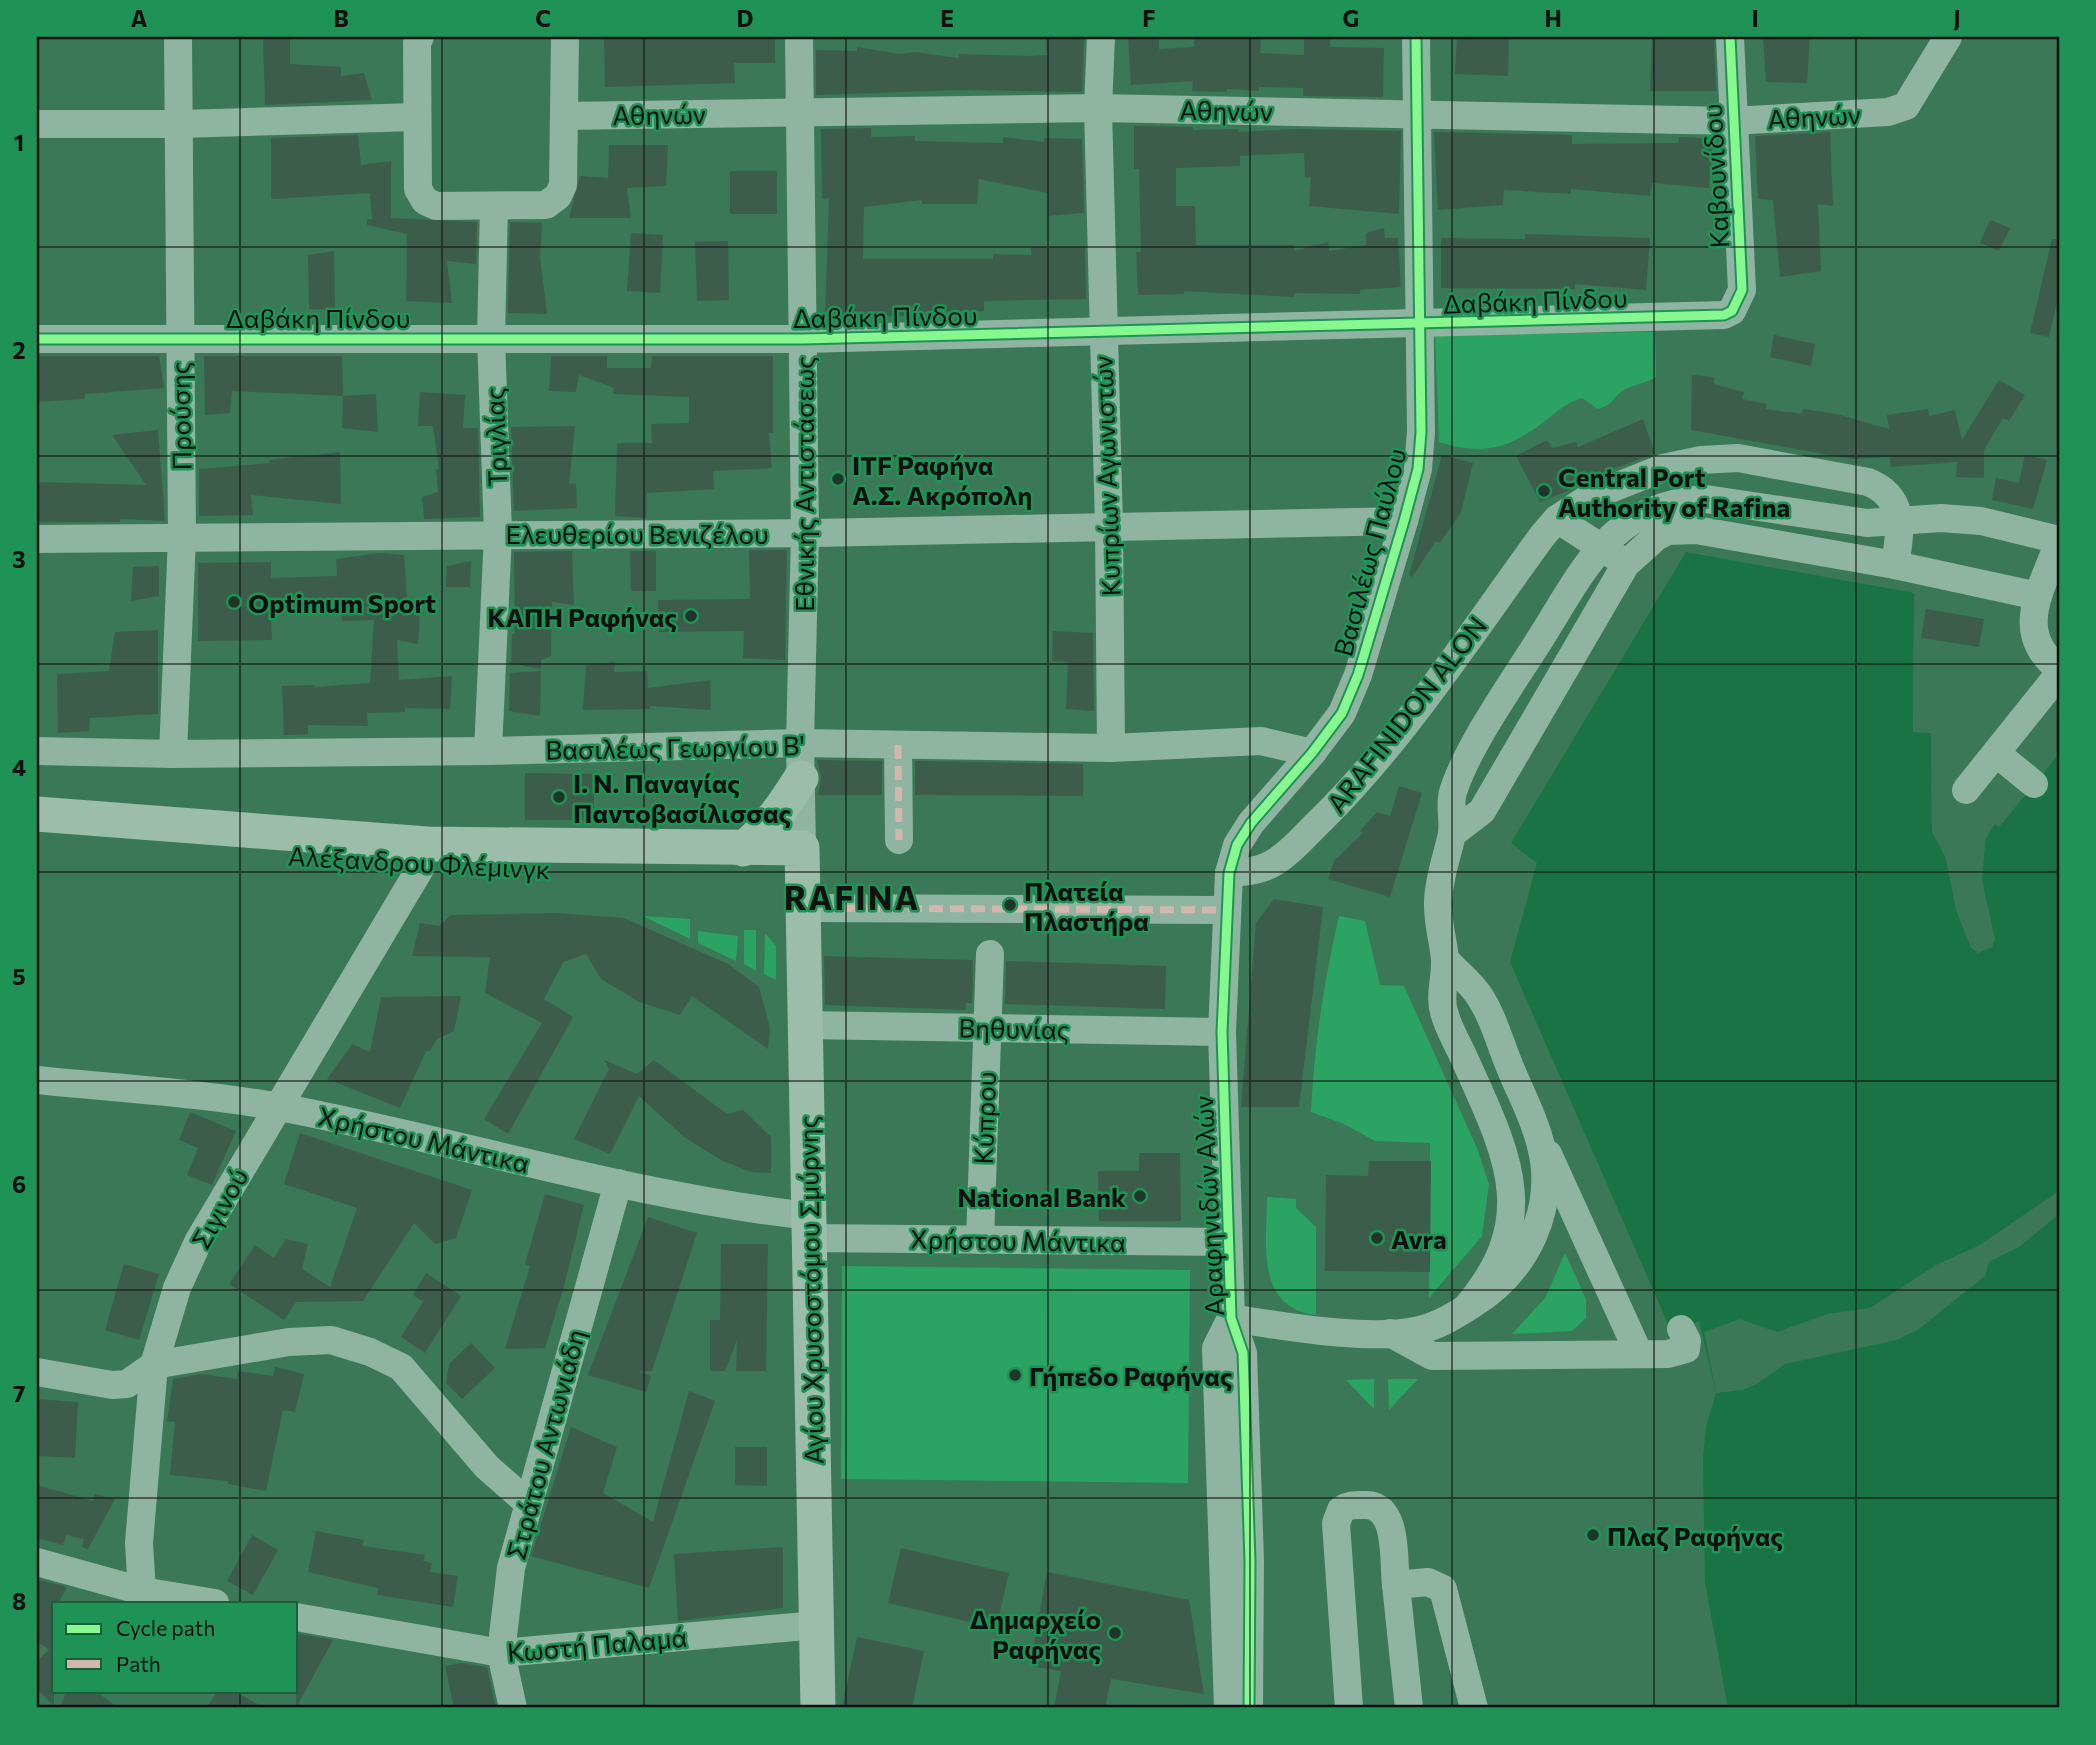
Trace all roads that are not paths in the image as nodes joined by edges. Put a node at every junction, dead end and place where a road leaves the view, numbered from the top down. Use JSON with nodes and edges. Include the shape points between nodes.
{"nodes":[{"id":1,"x":178,"y":37,"type":"edge"},
{"id":2,"x":420,"y":37,"type":"edge"},
{"id":3,"x":565,"y":37,"type":"edge"},
{"id":4,"x":799,"y":37,"type":"edge"},
{"id":5,"x":1101,"y":37,"type":"edge"},
{"id":6,"x":1416,"y":37,"type":"edge"},
{"id":7,"x":1730,"y":37,"type":"edge"},
{"id":8,"x":1948,"y":37,"type":"edge"},
{"id":9,"x":1098,"y":108,"type":"junction"},
{"id":10,"x":800,"y":112,"type":"junction"},
{"id":11,"x":1417,"y":114,"type":"junction"},
{"id":12,"x":564,"y":116,"type":"junction"},
{"id":13,"x":417,"y":117,"type":"junction"},
{"id":14,"x":1732,"y":121,"type":"junction"},
{"id":15,"x":37,"y":124,"type":"edge"},
{"id":16,"x":180,"y":124,"type":"junction"},
{"id":17,"x":494,"y":206,"type":"junction"},
{"id":18,"x":1732,"y":311,"type":"joint"},
{"id":19,"x":1421,"y":325,"type":"junction"},
{"id":20,"x":1102,"y":333,"type":"junction"},
{"id":21,"x":491,"y":338,"type":"junction"},
{"id":22,"x":180,"y":339,"type":"junction"},
{"id":23,"x":803,"y":339,"type":"junction"},
{"id":24,"x":37,"y":340,"type":"edge"},
{"id":25,"x":1557,"y":519,"type":"junction"},
{"id":26,"x":1404,"y":521,"type":"junction"},
{"id":27,"x":1900,"y":522,"type":"junction"},
{"id":28,"x":1109,"y":526,"type":"junction"},
{"id":29,"x":498,"y":533,"type":"junction"},
{"id":30,"x":805,"y":533,"type":"junction"},
{"id":31,"x":182,"y":537,"type":"junction"},
{"id":32,"x":37,"y":538,"type":"edge"},
{"id":33,"x":2059,"y":541,"type":"edge"},
{"id":34,"x":1600,"y":547,"type":"junction"},
{"id":35,"x":1626,"y":564,"type":"junction"},
{"id":36,"x":1895,"y":565,"type":"junction"},
{"id":37,"x":2038,"y":596,"type":"junction"},
{"id":38,"x":2058,"y":678,"type":"edge"},
{"id":39,"x":800,"y":743,"type":"junction"},
{"id":40,"x":898,"y":745,"type":"junction"},
{"id":41,"x":1111,"y":748,"type":"junction"},
{"id":42,"x":37,"y":751,"type":"edge"},
{"id":43,"x":488,"y":751,"type":"junction"},
{"id":44,"x":1312,"y":753,"type":"junction"},
{"id":45,"x":1996,"y":753,"type":"junction"},
{"id":46,"x":173,"y":754,"type":"junction"},
{"id":47,"x":801,"y":778,"type":"junction"},
{"id":48,"x":2034,"y":784,"type":"dead end"},
{"id":49,"x":1966,"y":790,"type":"dead end"},
{"id":50,"x":37,"y":814,"type":"edge"},
{"id":51,"x":1452,"y":834,"type":"junction"},
{"id":52,"x":37,"y":835,"type":"edge"},
{"id":53,"x":899,"y":840,"type":"dead end"},
{"id":54,"x":743,"y":849,"type":"junction"},
{"id":55,"x":802,"y":860,"type":"junction"},
{"id":56,"x":421,"y":867,"type":"junction"},
{"id":57,"x":1228,"y":873,"type":"junction"},
{"id":58,"x":803,"y":908,"type":"junction"},
{"id":59,"x":1225,"y":910,"type":"junction"},
{"id":60,"x":990,"y":954,"type":"dead end"},
{"id":61,"x":1445,"y":960,"type":"junction"},
{"id":62,"x":805,"y":1025,"type":"junction"},
{"id":63,"x":987,"y":1028,"type":"junction"},
{"id":64,"x":1222,"y":1032,"type":"junction"},
{"id":65,"x":37,"y":1080,"type":"edge"},
{"id":66,"x":277,"y":1107,"type":"junction"},
{"id":67,"x":1532,"y":1120,"type":"junction"},
{"id":68,"x":618,"y":1183,"type":"junction"},
{"id":69,"x":809,"y":1227,"type":"junction"},
{"id":70,"x":980,"y":1240,"type":"junction"},
{"id":71,"x":1227,"y":1242,"type":"junction"},
{"id":72,"x":1466,"y":1308,"type":"junction"},
{"id":73,"x":1231,"y":1318,"type":"junction"},
{"id":74,"x":1682,"y":1329,"type":"dead end"},
{"id":75,"x":1390,"y":1333,"type":"junction"},
{"id":76,"x":1639,"y":1354,"type":"junction"},
{"id":77,"x":154,"y":1365,"type":"junction"},
{"id":78,"x":37,"y":1372,"type":"edge"},
{"id":79,"x":528,"y":1503,"type":"junction"},
{"id":80,"x":37,"y":1562,"type":"edge"},
{"id":81,"x":1396,"y":1585,"type":"junction"},
{"id":82,"x":142,"y":1591,"type":"junction"},
{"id":83,"x":209,"y":1602,"type":"edge"},
{"id":84,"x":298,"y":1617,"type":"edge"},
{"id":85,"x":817,"y":1625,"type":"junction"},
{"id":86,"x":501,"y":1653,"type":"junction"},
{"id":87,"x":513,"y":1708,"type":"edge"},
{"id":88,"x":818,"y":1708,"type":"edge"},
{"id":89,"x":1228,"y":1708,"type":"edge"},
{"id":90,"x":1248,"y":1708,"type":"edge"},
{"id":91,"x":1349,"y":1708,"type":"edge"},
{"id":92,"x":1409,"y":1708,"type":"edge"},
{"id":93,"x":1475,"y":1708,"type":"edge"}],
"edges":[{"from":1,"to":16,"type":"street","name":"Προύσης"},
{"from":2,"to":13,"type":"street"},
{"from":3,"to":12,"type":"street"},
{"from":4,"to":10,"type":"street","name":"Εθνικής Αντιστάσεως"},
{"from":5,"to":9,"type":"street","name":"Κυπρίων Αγωνιστών"},
{"from":6,"to":11,"type":"street","name":"Βασιλέως Παύλου"},
{"from":7,"to":14,"type":"street","name":"Καβουνίδου"},
{"from":8,"to":14,"type":"street","name":"Αθηνών","via":[[1906,107],[1888,112]]},
{"from":9,"to":10,"type":"street","name":"Αθηνών"},
{"from":9,"to":11,"type":"street","name":"Αθηνών"},
{"from":9,"to":20,"type":"street","name":"Κυπρίων Αγωνιστών"},
{"from":10,"to":12,"type":"street","name":"Αθηνών"},
{"from":10,"to":23,"type":"street","name":"Εθνικής Αντιστάσεως"},
{"from":11,"to":14,"type":"street","name":"Αθηνών"},
{"from":11,"to":19,"type":"street","name":"Βασιλέως Παύλου"},
{"from":12,"to":17,"type":"street","via":[[563,185],[558,196],[547,205]]},
{"from":13,"to":16,"type":"street"},
{"from":13,"to":17,"type":"street","via":[[418,189],[425,201],[436,206]]},
{"from":14,"to":18,"type":"street","name":"Καβουνίδου","via":[[1742,290]]},
{"from":15,"to":16,"type":"street"},
{"from":16,"to":22,"type":"street","name":"Προύσης"},
{"from":17,"to":21,"type":"street","name":"Τριγλίας"},
{"from":18,"to":19,"type":"street","name":"Δαβάκη Πίνδου","via":[[1714,316]]},
{"from":19,"to":20,"type":"street","name":"Δαβάκη Πίνδου"},
{"from":19,"to":26,"type":"street","name":"Βασιλέως Παύλου","via":[[1418,469]]},
{"from":20,"to":23,"type":"street","name":"Δαβάκη Πίνδου"},
{"from":20,"to":28,"type":"street","name":"Κυπρίων Αγωνιστών"},
{"from":21,"to":22,"type":"street","name":"Δαβάκη Πίνδου"},
{"from":21,"to":23,"type":"street","name":"Δαβάκη Πίνδου"},
{"from":21,"to":29,"type":"street","name":"Τριγλίας"},
{"from":22,"to":24,"type":"street","name":"Δαβάκη Πίνδου"},
{"from":22,"to":31,"type":"street","name":"Προύσης"},
{"from":23,"to":30,"type":"street","name":"Εθνικής Αντιστάσεως"},
{"from":25,"to":27,"type":"street","name":"ARAFINIDON ALON","via":[[1590,497],[1638,477],[1722,457],[1868,482],[1888,493]]},
{"from":25,"to":34,"type":"street"},
{"from":25,"to":57,"type":"street","name":"ARAFINIDON ALON","via":[[1349,792],[1272,864]]},
{"from":26,"to":28,"type":"street","name":"Ελευθερίου Βενιζέλου"},
{"from":26,"to":44,"type":"street","name":"Βασιλέως Παύλου","via":[[1358,675],[1342,713]]},
{"from":27,"to":33,"type":"street","via":[[1981,521]]},
{"from":27,"to":34,"type":"street","via":[[1867,523],[1730,500],[1684,500],[1646,511]]},
{"from":27,"to":36,"type":"street"},
{"from":28,"to":30,"type":"street","name":"Ελευθερίου Βενιζέλου"},
{"from":28,"to":41,"type":"street","name":"Κυπρίων Αγωνιστών"},
{"from":29,"to":30,"type":"street","name":"Ελευθερίου Βενιζέλου"},
{"from":29,"to":31,"type":"street","name":"Ελευθερίου Βενιζέλου"},
{"from":29,"to":43,"type":"street","name":"Τριγλίας"},
{"from":30,"to":39,"type":"street","name":"Εθνικής Αντιστάσεως"},
{"from":31,"to":32,"type":"street","name":"Ελευθερίου Βενιζέλου"},
{"from":31,"to":46,"type":"street","name":"Προύσης"},
{"from":33,"to":37,"type":"street"},
{"from":34,"to":35,"type":"street"},
{"from":34,"to":51,"type":"street","via":[[1468,761],[1452,794]]},
{"from":35,"to":36,"type":"street","via":[[1656,537],[1682,530],[1851,569]]},
{"from":35,"to":51,"type":"street","via":[[1482,811]]},
{"from":36,"to":37,"type":"street"},
{"from":37,"to":38,"type":"street","via":[[2033,626],[2036,644]]},
{"from":38,"to":45,"type":"street"},
{"from":39,"to":40,"type":"street","name":"Βασιλέως Γεωργίου Β'"},
{"from":39,"to":43,"type":"street","name":"Βασιλέως Γεωργίου Β'"},
{"from":39,"to":47,"type":"street","name":"Εθνικής Αντιστάσεως"},
{"from":40,"to":41,"type":"street","name":"Βασιλέως Γεωργίου Β'"},
{"from":40,"to":53,"type":"street"},
{"from":41,"to":44,"type":"street","name":"Βασιλέως Γεωργίου Β'","via":[[1261,741]]},
{"from":42,"to":46,"type":"street","name":"Βασιλέως Γεωργίου Β'"},
{"from":43,"to":46,"type":"street","name":"Βασιλέως Γεωργίου Β'"},
{"from":44,"to":57,"type":"street","name":"Βασιλέως Παύλου","via":[[1251,823],[1237,845]]},
{"from":45,"to":48,"type":"street"},
{"from":45,"to":49,"type":"street"},
{"from":47,"to":54,"type":"main road","via":[[760,836]]},
{"from":47,"to":55,"type":"street","name":"Εθνικής Αντιστάσεως"},
{"from":50,"to":54,"type":"main road","name":"Αλέξανδρου Φλέμινγκ","via":[[426,844]]},
{"from":51,"to":61,"type":"street","via":[[1438,902]]},
{"from":52,"to":56,"type":"main road","name":"Αλέξανδρου Φλέμινγκ"},
{"from":54,"to":55,"type":"main road","name":"Αλέξανδρου Φλέμινγκ"},
{"from":55,"to":56,"type":"main road","name":"Αλέξανδρου Φλέμινγκ","via":[[487,870]]},
{"from":55,"to":58,"type":"main road","name":"Αγίου Χρυσοστόμου Σμύρνης"},
{"from":56,"to":66,"type":"street","name":"Σιγινού"},
{"from":57,"to":59,"type":"street","name":"Βασιλέως Παύλου"},
{"from":58,"to":59,"type":"street"},
{"from":58,"to":62,"type":"main road","name":"Αγίου Χρυσοστόμου Σμύρνης"},
{"from":59,"to":64,"type":"street","name":"Αραφηνιδών Αλών"},
{"from":60,"to":63,"type":"street","name":"Κύπρου"},
{"from":61,"to":67,"type":"street","via":[[1478,995]]},
{"from":61,"to":72,"type":"street","via":[[1443,1010],[1499,1135],[1511,1187],[1506,1240],[1497,1265]]},
{"from":62,"to":63,"type":"street","name":"Βηθυνίας"},
{"from":62,"to":69,"type":"main road","name":"Αγίου Χρυσοστόμου Σμύρνης"},
{"from":63,"to":64,"type":"street","name":"Βηθυνίας"},
{"from":63,"to":70,"type":"street","name":"Κύπρου"},
{"from":64,"to":71,"type":"street","name":"Αραφηνιδών Αλών"},
{"from":65,"to":66,"type":"street","name":"Χρήστου Μάντικα"},
{"from":66,"to":68,"type":"street","name":"Χρήστου Μάντικα"},
{"from":66,"to":77,"type":"street","name":"Σιγινού","via":[[198,1242],[163,1327]]},
{"from":67,"to":72,"type":"street","via":[[1545,1173],[1537,1227],[1510,1275]]},
{"from":67,"to":76,"type":"street"},
{"from":68,"to":69,"type":"street","name":"Χρήστου Μάντικα","via":[[758,1211]]},
{"from":68,"to":79,"type":"street","name":"Στράτου Αντωνιάδη"},
{"from":69,"to":70,"type":"street","name":"Χρήστου Μάντικα"},
{"from":69,"to":85,"type":"main road","name":"Αγίου Χρυσοστόμου Σμύρνης"},
{"from":70,"to":71,"type":"street","name":"Χρήστου Μάντικα"},
{"from":71,"to":73,"type":"street","name":"Αραφηνιδών Αλών"},
{"from":72,"to":75,"type":"street","via":[[1432,1326]]},
{"from":73,"to":75,"type":"street","via":[[1298,1328]]},
{"from":73,"to":89,"type":"street","name":"Αραφηνιδών Αλών","via":[[1216,1348]]},
{"from":73,"to":90,"type":"street","name":"Αραφηνιδών Αλών","via":[[1243,1353],[1250,1561]]},
{"from":74,"to":76,"type":"street","via":[[1687,1345],[1683,1352]]},
{"from":75,"to":76,"type":"street","via":[[1432,1356]]},
{"from":77,"to":78,"type":"street","via":[[128,1384],[112,1385]]},
{"from":77,"to":79,"type":"street","via":[[331,1340],[370,1352],[401,1367],[487,1467]]},
{"from":77,"to":82,"type":"street","name":"Σιγινού","via":[[139,1543]]},
{"from":79,"to":86,"type":"street","name":"Στράτου Αντωνιάδη","via":[[511,1568]]},
{"from":80,"to":82,"type":"street"},
{"from":81,"to":91,"type":"street","via":[[1387,1515],[1373,1506],[1341,1510],[1336,1523]]},
{"from":81,"to":92,"type":"street"},
{"from":81,"to":93,"type":"street","via":[[1428,1582],[1443,1589]]},
{"from":82,"to":83,"type":"street"},
{"from":84,"to":86,"type":"street","name":"Κωστή Παλαμά"},
{"from":85,"to":86,"type":"street","name":"Κωστή Παλαμά"},
{"from":85,"to":88,"type":"main road","name":"Αγίου Χρυσοστόμου Σμύρνης"},
{"from":86,"to":87,"type":"street","name":"Στράτου Αντωνιάδη"}]}
